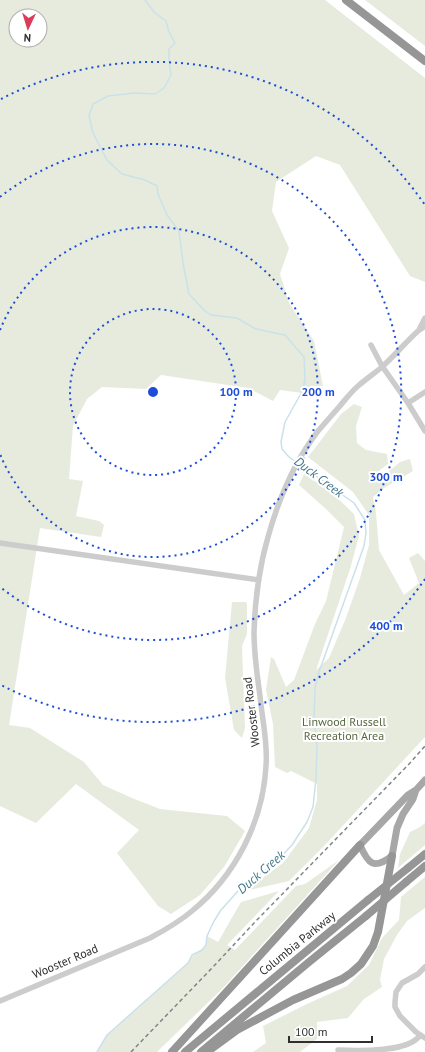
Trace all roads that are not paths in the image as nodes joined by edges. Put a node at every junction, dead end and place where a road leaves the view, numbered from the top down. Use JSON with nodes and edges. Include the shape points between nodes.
{"nodes":[{"id":1,"x":346,"y":0,"type":"edge"},
{"id":2,"x":425,"y":61,"type":"edge"},
{"id":3,"x":425,"y":318,"type":"edge"},
{"id":4,"x":425,"y":326,"type":"edge"},
{"id":5,"x":418,"y":331,"type":"junction"},
{"id":6,"x":370,"y":345,"type":"dead end"},
{"id":7,"x":382,"y":366,"type":"junction"},
{"id":8,"x":425,"y":392,"type":"edge"},
{"id":9,"x":408,"y":403,"type":"junction"},
{"id":10,"x":425,"y":431,"type":"edge"},
{"id":11,"x":0,"y":543,"type":"edge"},
{"id":12,"x":258,"y":580,"type":"junction"},
{"id":13,"x":425,"y":780,"type":"edge"},
{"id":14,"x":416,"y":790,"type":"junction"},
{"id":15,"x":360,"y":846,"type":"junction"},
{"id":16,"x":425,"y":854,"type":"edge"},
{"id":17,"x":392,"y":856,"type":"junction"},
{"id":18,"x":425,"y":866,"type":"edge"},
{"id":19,"x":425,"y":967,"type":"edge"},
{"id":20,"x":0,"y":1001,"type":"edge"},
{"id":21,"x":423,"y":1036,"type":"edge"},
{"id":22,"x":338,"y":1050,"type":"dead end"},
{"id":23,"x":172,"y":1052,"type":"edge"},
{"id":24,"x":184,"y":1052,"type":"edge"},
{"id":25,"x":201,"y":1052,"type":"edge"},
{"id":26,"x":207,"y":1052,"type":"edge"}],
"edges":[{"from":1,"to":2,"type":"highway"},
{"from":3,"to":5,"type":"street","name":"Wooster Road"},
{"from":4,"to":5,"type":"street","name":"Wooster Road"},
{"from":5,"to":7,"type":"street","name":"Wooster Road"},
{"from":6,"to":7,"type":"street"},
{"from":7,"to":9,"type":"street"},
{"from":7,"to":12,"type":"street","name":"Wooster Road","via":[[357,386],[310,443],[290,478],[278,509],[268,537]]},
{"from":8,"to":9,"type":"street"},
{"from":9,"to":10,"type":"street"},
{"from":11,"to":12,"type":"street"},
{"from":12,"to":20,"type":"street","name":"Wooster Road","via":[[254,634],[265,735],[266,771],[258,812],[234,864],[204,901],[164,931]]},
{"from":13,"to":14,"type":"main road"},
{"from":14,"to":15,"type":"main road","via":[[408,795]]},
{"from":14,"to":17,"type":"main road","via":[[397,828]]},
{"from":15,"to":17,"type":"main road","via":[[368,861],[372,863],[382,863]]},
{"from":15,"to":23,"type":"highway"},
{"from":16,"to":24,"type":"highway","name":"Columbia Parkway","bridge":true},
{"from":17,"to":26,"type":"highway","via":[[378,932],[373,946],[361,964],[342,979],[293,1000],[237,1030]]},
{"from":18,"to":25,"type":"highway","name":"Columbia Parkway","bridge":true},
{"from":19,"to":21,"type":"street","via":[[402,983],[396,992],[395,1000],[395,1007],[400,1016]]},
{"from":21,"to":22,"type":"street","via":[[412,1044],[394,1050]]}]}
